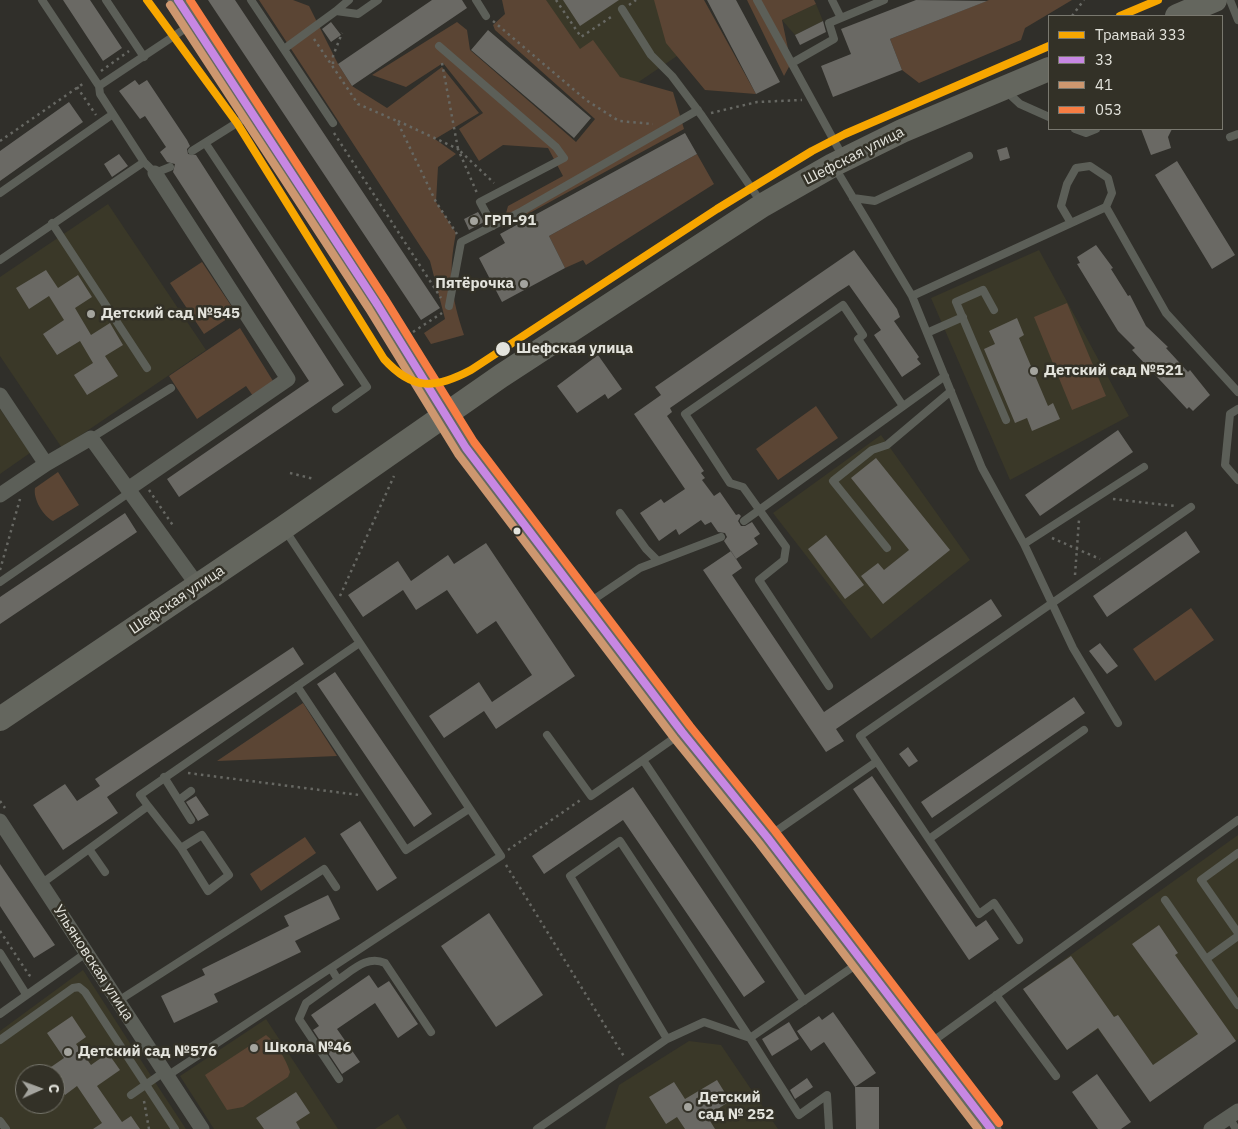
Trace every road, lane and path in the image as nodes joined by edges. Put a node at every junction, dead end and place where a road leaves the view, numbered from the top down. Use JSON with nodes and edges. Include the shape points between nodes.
{"nodes":[{"id":1,"x":42,"y":0,"type":"edge"},
{"id":2,"x":106,"y":0,"type":"edge"},
{"id":3,"x":178,"y":0,"type":"edge"},
{"id":4,"x":251,"y":0,"type":"edge"},
{"id":5,"x":349,"y":0,"type":"edge"},
{"id":6,"x":378,"y":0,"type":"edge"},
{"id":7,"x":476,"y":0,"type":"edge"},
{"id":8,"x":556,"y":0,"type":"edge"},
{"id":9,"x":636,"y":0,"type":"edge"},
{"id":10,"x":757,"y":0,"type":"edge"},
{"id":11,"x":832,"y":0,"type":"edge"},
{"id":12,"x":884,"y":0,"type":"edge"},
{"id":13,"x":1084,"y":0,"type":"edge"},
{"id":14,"x":1214,"y":0,"type":"edge"},
{"id":15,"x":1230,"y":0,"type":"edge"},
{"id":16,"x":622,"y":9,"type":"junction"},
{"id":17,"x":1185,"y":9,"type":"edge"},
{"id":18,"x":336,"y":11,"type":"junction"},
{"id":19,"x":1073,"y":15,"type":"edge"},
{"id":20,"x":486,"y":16,"type":"joint"},
{"id":21,"x":841,"y":18,"type":"junction"},
{"id":22,"x":1238,"y":20,"type":"edge"},
{"id":23,"x":193,"y":23,"type":"junction"},
{"id":24,"x":308,"y":31,"type":"junction"},
{"id":25,"x":342,"y":33,"type":"dead end"},
{"id":26,"x":137,"y":45,"type":"junction"},
{"id":27,"x":439,"y":46,"type":"joint"},
{"id":28,"x":284,"y":49,"type":"junction"},
{"id":29,"x":144,"y":57,"type":"junction"},
{"id":30,"x":792,"y":63,"type":"junction"},
{"id":31,"x":333,"y":66,"type":"junction"},
{"id":32,"x":1048,"y":69,"type":"edge"},
{"id":33,"x":99,"y":72,"type":"dead end"},
{"id":34,"x":99,"y":86,"type":"junction"},
{"id":35,"x":77,"y":87,"type":"dead end"},
{"id":36,"x":1003,"y":88,"type":"junction"},
{"id":37,"x":814,"y":100,"type":"junction"},
{"id":38,"x":252,"y":112,"type":"junction"},
{"id":39,"x":700,"y":113,"type":"junction"},
{"id":40,"x":113,"y":114,"type":"junction"},
{"id":41,"x":1048,"y":117,"type":"edge"},
{"id":42,"x":397,"y":121,"type":"junction"},
{"id":43,"x":331,"y":124,"type":"joint"},
{"id":44,"x":670,"y":125,"type":"junction"},
{"id":45,"x":1078,"y":130,"type":"edge"},
{"id":46,"x":1094,"y":130,"type":"edge"},
{"id":47,"x":0,"y":141,"type":"edge"},
{"id":48,"x":206,"y":144,"type":"junction"},
{"id":49,"x":458,"y":149,"type":"junction"},
{"id":50,"x":192,"y":151,"type":"dead end"},
{"id":51,"x":969,"y":156,"type":"dead end"},
{"id":52,"x":144,"y":162,"type":"junction"},
{"id":53,"x":838,"y":162,"type":"junction"},
{"id":54,"x":170,"y":166,"type":"dead end"},
{"id":55,"x":155,"y":173,"type":"junction"},
{"id":56,"x":502,"y":190,"type":"junction"},
{"id":57,"x":0,"y":194,"type":"edge"},
{"id":58,"x":853,"y":198,"type":"junction"},
{"id":59,"x":480,"y":202,"type":"junction"},
{"id":60,"x":763,"y":204,"type":"junction"},
{"id":61,"x":1106,"y":206,"type":"junction"},
{"id":62,"x":52,"y":223,"type":"junction"},
{"id":63,"x":1071,"y":223,"type":"junction"},
{"id":64,"x":493,"y":226,"type":"junction"},
{"id":65,"x":461,"y":242,"type":"junction"},
{"id":66,"x":0,"y":260,"type":"edge"},
{"id":67,"x":912,"y":296,"type":"junction"},
{"id":68,"x":447,"y":305,"type":"junction"},
{"id":69,"x":994,"y":310,"type":"dead end"},
{"id":70,"x":963,"y":317,"type":"junction"},
{"id":71,"x":413,"y":332,"type":"dead end"},
{"id":72,"x":928,"y":332,"type":"junction"},
{"id":73,"x":146,"y":368,"type":"dead end"},
{"id":74,"x":945,"y":376,"type":"junction"},
{"id":75,"x":171,"y":388,"type":"dead end"},
{"id":76,"x":951,"y":391,"type":"junction"},
{"id":77,"x":1238,"y":392,"type":"edge"},
{"id":78,"x":0,"y":395,"type":"edge"},
{"id":79,"x":903,"y":406,"type":"junction"},
{"id":80,"x":336,"y":409,"type":"dead end"},
{"id":81,"x":1238,"y":409,"type":"edge"},
{"id":82,"x":445,"y":415,"type":"junction"},
{"id":83,"x":1006,"y":420,"type":"dead end"},
{"id":84,"x":91,"y":438,"type":"junction"},
{"id":85,"x":46,"y":464,"type":"junction"},
{"id":86,"x":1144,"y":467,"type":"dead end"},
{"id":87,"x":290,"y":473,"type":"dead end"},
{"id":88,"x":394,"y":476,"type":"dead end"},
{"id":89,"x":26,"y":478,"type":"junction"},
{"id":90,"x":314,"y":479,"type":"dead end"},
{"id":91,"x":1238,"y":480,"type":"edge"},
{"id":92,"x":147,"y":486,"type":"dead end"},
{"id":93,"x":129,"y":490,"type":"junction"},
{"id":94,"x":0,"y":495,"type":"edge"},
{"id":95,"x":1100,"y":497,"type":"junction"},
{"id":96,"x":1191,"y":507,"type":"joint"},
{"id":97,"x":1080,"y":509,"type":"junction"},
{"id":98,"x":759,"y":510,"type":"junction"},
{"id":99,"x":620,"y":513,"type":"dead end"},
{"id":100,"x":744,"y":520,"type":"dead end"},
{"id":101,"x":283,"y":528,"type":"junction"},
{"id":102,"x":176,"y":531,"type":"dead end"},
{"id":103,"x":1041,"y":533,"type":"junction"},
{"id":104,"x":721,"y":536,"type":"dead end"},
{"id":105,"x":1024,"y":544,"type":"junction"},
{"id":106,"x":887,"y":548,"type":"dead end"},
{"id":107,"x":1077,"y":550,"type":"junction"},
{"id":108,"x":658,"y":561,"type":"junction"},
{"id":109,"x":1110,"y":563,"type":"junction"},
{"id":110,"x":0,"y":570,"type":"edge"},
{"id":111,"x":0,"y":582,"type":"edge"},
{"id":112,"x":198,"y":586,"type":"junction"},
{"id":113,"x":1075,"y":588,"type":"junction"},
{"id":114,"x":1052,"y":603,"type":"junction"},
{"id":115,"x":585,"y":606,"type":"junction"},
{"id":116,"x":334,"y":608,"type":"junction"},
{"id":117,"x":358,"y":644,"type":"junction"},
{"id":118,"x":297,"y":686,"type":"junction"},
{"id":119,"x":829,"y":686,"type":"dead end"},
{"id":120,"x":3,"y":712,"type":"edge"},
{"id":121,"x":1118,"y":723,"type":"dead end"},
{"id":122,"x":1084,"y":730,"type":"dead end"},
{"id":123,"x":682,"y":732,"type":"junction"},
{"id":124,"x":547,"y":735,"type":"dead end"},
{"id":125,"x":643,"y":760,"type":"junction"},
{"id":126,"x":876,"y":762,"type":"junction"},
{"id":127,"x":175,"y":769,"type":"junction"},
{"id":128,"x":164,"y":777,"type":"junction"},
{"id":129,"x":191,"y":791,"type":"dead end"},
{"id":130,"x":371,"y":797,"type":"junction"},
{"id":131,"x":179,"y":800,"type":"junction"},
{"id":132,"x":148,"y":806,"type":"junction"},
{"id":133,"x":469,"y":809,"type":"junction"},
{"id":134,"x":191,"y":820,"type":"dead end"},
{"id":135,"x":1238,"y":820,"type":"edge"},
{"id":136,"x":0,"y":821,"type":"edge"},
{"id":137,"x":767,"y":837,"type":"junction"},
{"id":138,"x":929,"y":839,"type":"junction"},
{"id":139,"x":519,"y":842,"type":"dead end"},
{"id":140,"x":180,"y":848,"type":"junction"},
{"id":141,"x":89,"y":849,"type":"junction"},
{"id":142,"x":1238,"y":853,"type":"edge"},
{"id":143,"x":501,"y":856,"type":"junction"},
{"id":144,"x":105,"y":872,"type":"dead end"},
{"id":145,"x":41,"y":884,"type":"junction"},
{"id":146,"x":336,"y":887,"type":"dead end"},
{"id":147,"x":1165,"y":900,"type":"dead end"},
{"id":148,"x":0,"y":931,"type":"edge"},
{"id":149,"x":1238,"y":934,"type":"edge"},
{"id":150,"x":1019,"y":940,"type":"dead end"},
{"id":151,"x":0,"y":953,"type":"edge"},
{"id":152,"x":86,"y":953,"type":"junction"},
{"id":153,"x":1206,"y":959,"type":"junction"},
{"id":154,"x":861,"y":961,"type":"junction"},
{"id":155,"x":330,"y":968,"type":"junction"},
{"id":156,"x":40,"y":977,"type":"dead end"},
{"id":157,"x":338,"y":980,"type":"junction"},
{"id":158,"x":26,"y":994,"type":"junction"},
{"id":159,"x":996,"y":995,"type":"junction"},
{"id":160,"x":118,"y":1001,"type":"junction"},
{"id":161,"x":804,"y":1001,"type":"junction"},
{"id":162,"x":1238,"y":1005,"type":"edge"},
{"id":163,"x":0,"y":1014,"type":"edge"},
{"id":164,"x":431,"y":1032,"type":"dead end"},
{"id":165,"x":750,"y":1038,"type":"junction"},
{"id":166,"x":667,"y":1039,"type":"junction"},
{"id":167,"x":0,"y":1040,"type":"edge"},
{"id":168,"x":927,"y":1046,"type":"junction"},
{"id":169,"x":629,"y":1064,"type":"junction"},
{"id":170,"x":166,"y":1074,"type":"junction"},
{"id":171,"x":1056,"y":1076,"type":"dead end"},
{"id":172,"x":339,"y":1079,"type":"dead end"},
{"id":173,"x":144,"y":1086,"type":"junction"},
{"id":174,"x":131,"y":1095,"type":"dead end"},
{"id":175,"x":1234,"y":1119,"type":"edge"},
{"id":176,"x":0,"y":1121,"type":"edge"},
{"id":177,"x":6,"y":1129,"type":"edge"},
{"id":178,"x":149,"y":1129,"type":"edge"},
{"id":179,"x":175,"y":1129,"type":"edge"},
{"id":180,"x":202,"y":1129,"type":"edge"},
{"id":181,"x":537,"y":1129,"type":"edge"},
{"id":182,"x":829,"y":1129,"type":"edge"},
{"id":183,"x":991,"y":1129,"type":"edge"},
{"id":184,"x":1211,"y":1129,"type":"edge"}],
"edges":[{"from":1,"to":34,"type":"lane"},
{"from":2,"to":26,"type":"lane"},
{"from":3,"to":23,"type":"main road"},
{"from":4,"to":28,"type":"lane"},
{"from":5,"to":18,"type":"lane"},
{"from":6,"to":18,"type":"lane","via":[[358,14]]},
{"from":7,"to":20,"type":"lane"},
{"from":8,"to":16,"type":"path","via":[[581,37]]},
{"from":9,"to":16,"type":"path"},
{"from":10,"to":30,"type":"lane"},
{"from":11,"to":21,"type":"lane"},
{"from":12,"to":21,"type":"lane"},
{"from":13,"to":19,"type":"path"},
{"from":14,"to":17,"type":"main road"},
{"from":15,"to":22,"type":"lane"},
{"from":16,"to":39,"type":"lane","via":[[651,54]]},
{"from":18,"to":24,"type":"lane"},
{"from":20,"to":44,"type":"path","via":[[586,100],[619,121]]},
{"from":21,"to":30,"type":"lane","via":[[829,23],[834,39]]},
{"from":23,"to":29,"type":"lane"},
{"from":23,"to":38,"type":"main road"},
{"from":24,"to":28,"type":"lane"},
{"from":24,"to":31,"type":"path"},
{"from":25,"to":31,"type":"path","via":[[333,56]]},
{"from":26,"to":29,"type":"lane"},
{"from":26,"to":33,"type":"path"},
{"from":27,"to":49,"type":"path"},
{"from":27,"to":56,"type":"lane","via":[[556,147],[564,158]]},
{"from":28,"to":43,"type":"lane"},
{"from":29,"to":34,"type":"lane"},
{"from":30,"to":37,"type":"lane"},
{"from":31,"to":42,"type":"path","via":[[358,104]]},
{"from":32,"to":36,"type":"main road","name":"Шефская улица"},
{"from":34,"to":40,"type":"lane","via":[[100,94]]},
{"from":35,"to":47,"type":"path"},
{"from":36,"to":41,"type":"lane","via":[[1020,104]]},
{"from":36,"to":53,"type":"main road","name":"Шефская улица"},
{"from":37,"to":39,"type":"path","via":[[757,102]]},
{"from":37,"to":53,"type":"lane"},
{"from":38,"to":48,"type":"lane"},
{"from":38,"to":82,"type":"main road"},
{"from":39,"to":44,"type":"lane"},
{"from":39,"to":60,"type":"lane"},
{"from":40,"to":52,"type":"lane"},
{"from":40,"to":57,"type":"lane"},
{"from":42,"to":49,"type":"path"},
{"from":42,"to":65,"type":"path","via":[[436,202]]},
{"from":43,"to":68,"type":"path"},
{"from":44,"to":64,"type":"lane"},
{"from":45,"to":46,"type":"lane","via":[[1086,133]]},
{"from":48,"to":50,"type":"lane"},
{"from":48,"to":80,"type":"lane","via":[[367,387]]},
{"from":49,"to":56,"type":"path"},
{"from":49,"to":59,"type":"path"},
{"from":51,"to":58,"type":"lane","via":[[875,201]]},
{"from":52,"to":55,"type":"lane"},
{"from":52,"to":62,"type":"lane"},
{"from":53,"to":58,"type":"lane"},
{"from":53,"to":60,"type":"main road","name":"Шефская улица"},
{"from":54,"to":55,"type":"lane"},
{"from":55,"to":93,"type":"street","via":[[288,379]]},
{"from":56,"to":59,"type":"lane"},
{"from":58,"to":67,"type":"lane"},
{"from":59,"to":64,"type":"lane"},
{"from":60,"to":82,"type":"main road","name":"Шефская улица"},
{"from":61,"to":63,"type":"lane"},
{"from":61,"to":63,"type":"lane","via":[[1112,193],[1108,178],[1090,166],[1076,168],[1061,206]]},
{"from":61,"to":77,"type":"lane","via":[[1166,313]]},
{"from":62,"to":66,"type":"lane"},
{"from":62,"to":73,"type":"lane"},
{"from":63,"to":67,"type":"lane"},
{"from":64,"to":65,"type":"lane"},
{"from":65,"to":68,"type":"lane"},
{"from":67,"to":72,"type":"lane"},
{"from":68,"to":71,"type":"path"},
{"from":69,"to":70,"type":"lane","via":[[983,290],[956,302]]},
{"from":70,"to":72,"type":"lane"},
{"from":70,"to":83,"type":"lane"},
{"from":72,"to":74,"type":"lane"},
{"from":74,"to":76,"type":"lane"},
{"from":74,"to":79,"type":"lane"},
{"from":75,"to":84,"type":"lane"},
{"from":76,"to":105,"type":"lane","via":[[982,468]]},
{"from":76,"to":106,"type":"lane","via":[[888,445],[872,450],[833,481]]},
{"from":78,"to":85,"type":"street"},
{"from":79,"to":98,"type":"lane"},
{"from":79,"to":98,"type":"lane","via":[[858,339],[864,335],[843,306],[685,414],[730,483],[743,488]]},
{"from":81,"to":91,"type":"lane","via":[[1230,414],[1225,466]]},
{"from":82,"to":101,"type":"main road","name":"Шефская улица"},
{"from":82,"to":115,"type":"main road","via":[[466,448]]},
{"from":84,"to":85,"type":"street"},
{"from":84,"to":93,"type":"street"},
{"from":85,"to":89,"type":"street"},
{"from":86,"to":95,"type":"lane"},
{"from":87,"to":90,"type":"path"},
{"from":88,"to":116,"type":"path"},
{"from":89,"to":94,"type":"street"},
{"from":89,"to":110,"type":"path"},
{"from":92,"to":102,"type":"path"},
{"from":93,"to":111,"type":"lane"},
{"from":93,"to":112,"type":"street"},
{"from":95,"to":96,"type":"path"},
{"from":95,"to":97,"type":"lane"},
{"from":96,"to":109,"type":"lane"},
{"from":97,"to":103,"type":"lane"},
{"from":97,"to":107,"type":"path"},
{"from":98,"to":100,"type":"lane"},
{"from":98,"to":119,"type":"lane","via":[[786,547],[784,560],[759,580]]},
{"from":99,"to":108,"type":"lane"},
{"from":101,"to":112,"type":"main road","name":"Шефская улица"},
{"from":101,"to":116,"type":"lane"},
{"from":103,"to":105,"type":"lane"},
{"from":103,"to":107,"type":"path"},
{"from":104,"to":108,"type":"lane"},
{"from":105,"to":114,"type":"lane"},
{"from":107,"to":109,"type":"path"},
{"from":107,"to":113,"type":"path"},
{"from":108,"to":115,"type":"lane","via":[[640,568]]},
{"from":109,"to":113,"type":"lane"},
{"from":112,"to":120,"type":"main road","name":"Шефская улица"},
{"from":113,"to":114,"type":"lane"},
{"from":114,"to":121,"type":"lane","via":[[1073,648]]},
{"from":114,"to":126,"type":"lane","via":[[860,736]]},
{"from":115,"to":123,"type":"main road"},
{"from":116,"to":117,"type":"lane"},
{"from":117,"to":118,"type":"lane"},
{"from":117,"to":133,"type":"lane"},
{"from":118,"to":127,"type":"lane"},
{"from":118,"to":130,"type":"lane"},
{"from":122,"to":138,"type":"lane"},
{"from":123,"to":125,"type":"lane"},
{"from":123,"to":137,"type":"main road"},
{"from":124,"to":125,"type":"lane","via":[[591,796]]},
{"from":125,"to":161,"type":"lane"},
{"from":126,"to":137,"type":"lane"},
{"from":126,"to":138,"type":"lane"},
{"from":127,"to":128,"type":"lane"},
{"from":127,"to":130,"type":"path"},
{"from":128,"to":131,"type":"lane"},
{"from":128,"to":132,"type":"lane","via":[[140,795]]},
{"from":129,"to":131,"type":"lane"},
{"from":130,"to":133,"type":"lane","via":[[406,850]]},
{"from":131,"to":134,"type":"lane"},
{"from":132,"to":140,"type":"lane"},
{"from":132,"to":141,"type":"lane"},
{"from":133,"to":143,"type":"lane"},
{"from":135,"to":159,"type":"lane"},
{"from":136,"to":145,"type":"street","name":"Ульяновская улица"},
{"from":137,"to":154,"type":"main road"},
{"from":138,"to":150,"type":"lane","via":[[979,914],[994,903]]},
{"from":139,"to":143,"type":"path"},
{"from":140,"to":140,"type":"lane","via":[[208,891],[229,875],[202,835]]},
{"from":141,"to":144,"type":"lane"},
{"from":141,"to":145,"type":"lane"},
{"from":142,"to":149,"type":"lane","via":[[1200,880]]},
{"from":143,"to":155,"type":"lane"},
{"from":143,"to":169,"type":"path"},
{"from":145,"to":152,"type":"street","name":"Ульяновская улица"},
{"from":146,"to":160,"type":"lane","via":[[324,869]]},
{"from":147,"to":153,"type":"lane"},
{"from":148,"to":156,"type":"path","via":[[32,979]]},
{"from":149,"to":153,"type":"lane"},
{"from":151,"to":158,"type":"lane"},
{"from":152,"to":158,"type":"lane"},
{"from":152,"to":160,"type":"street","name":"Ульяновская улица"},
{"from":153,"to":162,"type":"lane"},
{"from":154,"to":161,"type":"lane"},
{"from":154,"to":168,"type":"main road"},
{"from":155,"to":157,"type":"lane"},
{"from":155,"to":170,"type":"lane"},
{"from":157,"to":164,"type":"lane","via":[[366,961],[376,959],[385,963]]},
{"from":157,"to":172,"type":"lane","via":[[306,1003],[299,1019]]},
{"from":158,"to":163,"type":"lane"},
{"from":159,"to":168,"type":"lane"},
{"from":159,"to":171,"type":"lane"},
{"from":160,"to":170,"type":"street","name":"Ульяновская улица"},
{"from":161,"to":165,"type":"lane"},
{"from":165,"to":166,"type":"lane","via":[[704,1022]]},
{"from":165,"to":166,"type":"lane","via":[[620,841],[570,876]]},
{"from":165,"to":182,"type":"lane","via":[[799,1115],[827,1095]]},
{"from":166,"to":169,"type":"lane"},
{"from":167,"to":173,"type":"lane","via":[[79,986]]},
{"from":168,"to":183,"type":"main road"},
{"from":169,"to":181,"type":"lane"},
{"from":170,"to":173,"type":"lane"},
{"from":170,"to":180,"type":"street","name":"Ульяновская улица"},
{"from":173,"to":174,"type":"lane"},
{"from":173,"to":178,"type":"path"},
{"from":173,"to":179,"type":"lane"},
{"from":175,"to":184,"type":"street"},
{"from":176,"to":177,"type":"lane"}]}
